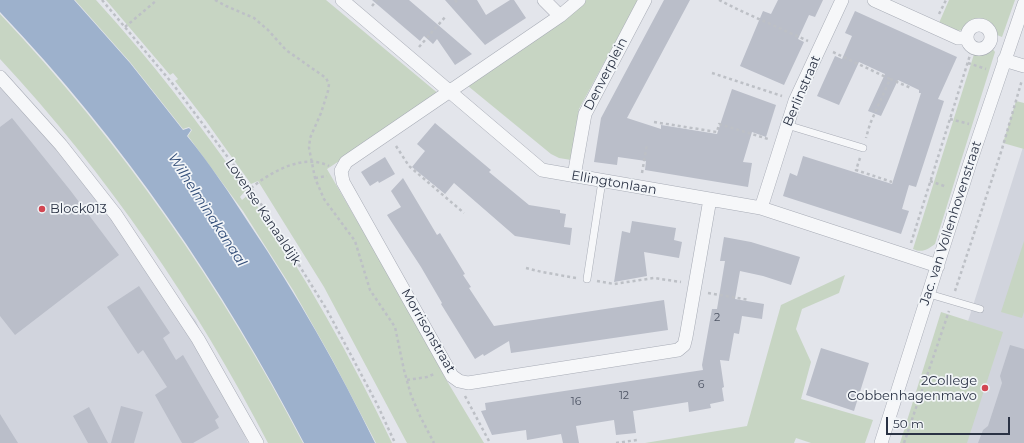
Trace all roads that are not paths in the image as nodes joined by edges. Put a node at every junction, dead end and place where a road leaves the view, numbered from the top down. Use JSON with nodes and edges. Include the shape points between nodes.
{"nodes":[{"id":1,"x":342,"y":0,"type":"edge"},
{"id":2,"x":544,"y":0,"type":"edge"},
{"id":3,"x":579,"y":0,"type":"edge"},
{"id":4,"x":645,"y":0,"type":"edge"},
{"id":5,"x":842,"y":0,"type":"edge"},
{"id":6,"x":874,"y":0,"type":"edge"},
{"id":7,"x":1024,"y":4,"type":"edge"},
{"id":8,"x":560,"y":16,"type":"junction"},
{"id":9,"x":970,"y":43,"type":"road end"},
{"id":10,"x":1004,"y":60,"type":"junction"},
{"id":11,"x":1024,"y":66,"type":"edge"},
{"id":12,"x":0,"y":77,"type":"edge"},
{"id":13,"x":449,"y":91,"type":"junction"},
{"id":14,"x":787,"y":125,"type":"junction"},
{"id":15,"x":863,"y":148,"type":"road end"},
{"id":16,"x":574,"y":176,"type":"junction"},
{"id":17,"x":602,"y":181,"type":"junction"},
{"id":18,"x":710,"y":199,"type":"junction"},
{"id":19,"x":761,"y":208,"type":"junction"},
{"id":20,"x":938,"y":266,"type":"junction"},
{"id":21,"x":587,"y":279,"type":"road end"},
{"id":22,"x":929,"y":294,"type":"junction"},
{"id":23,"x":980,"y":310,"type":"dead end"},
{"id":24,"x":257,"y":443,"type":"edge"},
{"id":25,"x":880,"y":443,"type":"edge"}],
"edges":[{"from":1,"to":13,"type":"street","name":"Ellingtonlaan"},
{"from":2,"to":8,"type":"street"},
{"from":3,"to":8,"type":"street"},
{"from":4,"to":16,"type":"street","name":"Denverplein","via":[[585,114]]},
{"from":5,"to":14,"type":"street","name":"Berlinstraat","via":[[795,100]]},
{"from":6,"to":9,"type":"street"},
{"from":7,"to":10,"type":"street","name":"Jac. van Vollenhovenstraat"},
{"from":8,"to":13,"type":"street"},
{"from":10,"to":11,"type":"street"},
{"from":10,"to":20,"type":"street","name":"Jac. van Vollenhovenstraat"},
{"from":12,"to":24,"type":"street","via":[[61,145],[116,215],[198,339]]},
{"from":13,"to":16,"type":"street","name":"Ellingtonlaan","via":[[542,170]]},
{"from":13,"to":18,"type":"street","name":"Morrisonstraat","via":[[346,162],[341,171],[343,182],[452,376],[459,381],[468,383],[678,350],[684,345]]},
{"from":14,"to":15,"type":"lane"},
{"from":14,"to":19,"type":"street","name":"Berlinstraat"},
{"from":16,"to":17,"type":"street","name":"Ellingtonlaan"},
{"from":17,"to":18,"type":"street","name":"Ellingtonlaan"},
{"from":17,"to":21,"type":"lane"},
{"from":18,"to":19,"type":"street","name":"Ellingtonlaan"},
{"from":19,"to":20,"type":"street","name":"Ellingtonlaan"},
{"from":20,"to":22,"type":"street","name":"Jac. van Vollenhovenstraat"},
{"from":22,"to":23,"type":"lane"},
{"from":22,"to":25,"type":"street","name":"Jac. van Vollenhovenstraat"}]}
